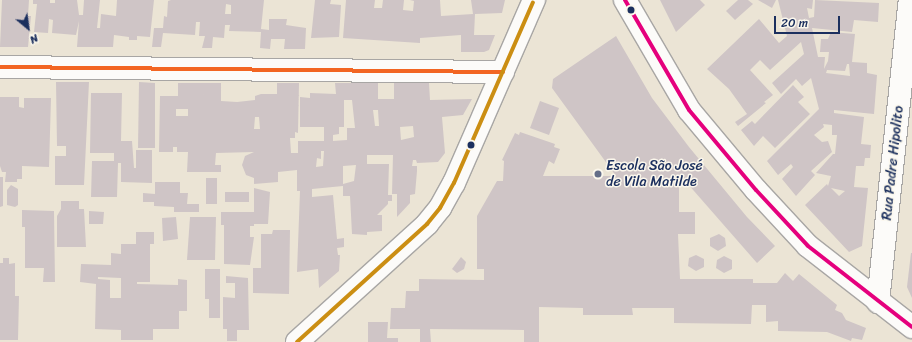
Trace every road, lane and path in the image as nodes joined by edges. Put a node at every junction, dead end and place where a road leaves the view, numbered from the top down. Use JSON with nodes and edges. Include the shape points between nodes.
{"nodes":[{"id":1,"x":534,"y":0,"type":"edge"},
{"id":2,"x":625,"y":0,"type":"edge"},
{"id":3,"x":910,"y":0,"type":"edge"},
{"id":4,"x":0,"y":67,"type":"edge"},
{"id":5,"x":503,"y":72,"type":"junction"},
{"id":6,"x":878,"y":302,"type":"junction"},
{"id":7,"x":912,"y":327,"type":"edge"},
{"id":8,"x":297,"y":342,"type":"edge"}],
"edges":[{"from":1,"to":5,"type":"street"},
{"from":2,"to":6,"type":"street","via":[[698,122],[808,246]]},
{"from":3,"to":6,"type":"street","name":"Rua Padre Hipolito"},
{"from":4,"to":5,"type":"street"},
{"from":5,"to":8,"type":"street","via":[[454,183],[440,208],[427,224]]},
{"from":6,"to":7,"type":"street"}]}
